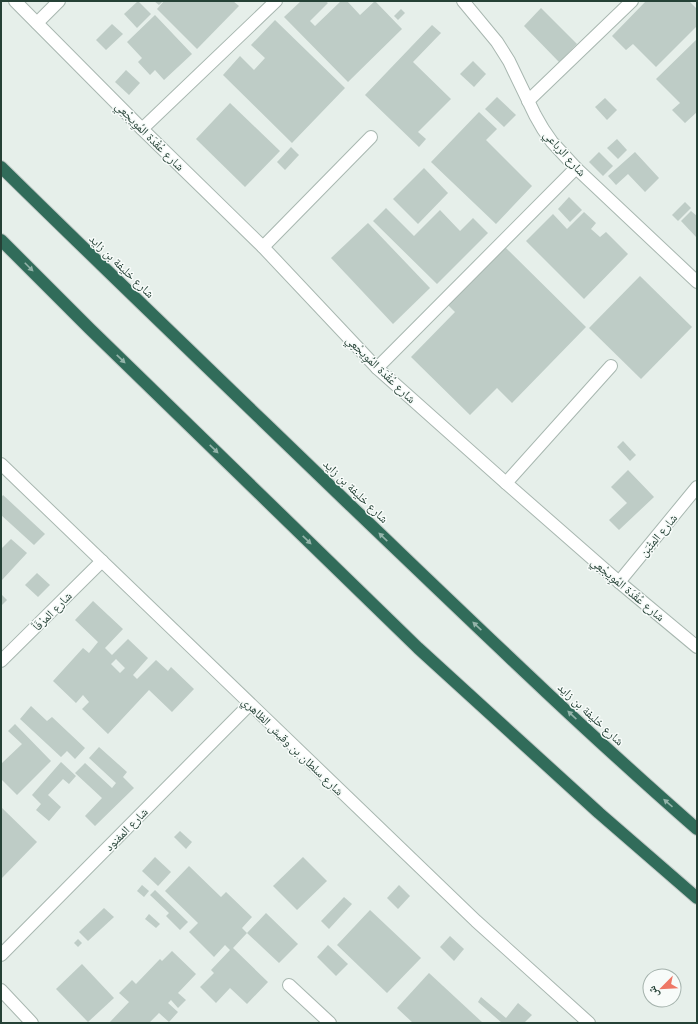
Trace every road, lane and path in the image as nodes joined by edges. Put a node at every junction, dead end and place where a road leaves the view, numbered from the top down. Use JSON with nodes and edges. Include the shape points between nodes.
{"nodes":[{"id":1,"x":15,"y":1,"type":"edge"},
{"id":2,"x":59,"y":1,"type":"edge"},
{"id":3,"x":276,"y":1,"type":"edge"},
{"id":4,"x":463,"y":1,"type":"edge"},
{"id":5,"x":632,"y":1,"type":"edge"},
{"id":6,"x":37,"y":23,"type":"junction"},
{"id":7,"x":528,"y":101,"type":"junction"},
{"id":8,"x":142,"y":129,"type":"junction"},
{"id":9,"x":371,"y":137,"type":"dead end"},
{"id":10,"x":1,"y":167,"type":"edge"},
{"id":11,"x":576,"y":168,"type":"junction"},
{"id":12,"x":1,"y":240,"type":"edge"},
{"id":13,"x":263,"y":247,"type":"junction"},
{"id":14,"x":697,"y":282,"type":"edge"},
{"id":15,"x":611,"y":366,"type":"dead end"},
{"id":16,"x":377,"y":368,"type":"junction"},
{"id":17,"x":1,"y":464,"type":"edge"},
{"id":18,"x":506,"y":483,"type":"junction"},
{"id":19,"x":697,"y":488,"type":"edge"},
{"id":20,"x":102,"y":561,"type":"junction"},
{"id":21,"x":619,"y":582,"type":"junction"},
{"id":22,"x":697,"y":647,"type":"edge"},
{"id":23,"x":1,"y":661,"type":"edge"},
{"id":24,"x":250,"y":704,"type":"junction"},
{"id":25,"x":697,"y":829,"type":"edge"},
{"id":26,"x":697,"y":898,"type":"edge"},
{"id":27,"x":1,"y":955,"type":"edge"},
{"id":28,"x":289,"y":985,"type":"dead end"},
{"id":29,"x":1,"y":990,"type":"edge"},
{"id":30,"x":32,"y":1023,"type":"edge"},
{"id":31,"x":330,"y":1023,"type":"edge"},
{"id":32,"x":589,"y":1023,"type":"edge"}],
"edges":[{"from":1,"to":6,"type":"street","name":"شارع عُقْدَة المُوِيجْعِي"},
{"from":2,"to":6,"type":"street"},
{"from":3,"to":8,"type":"street"},
{"from":4,"to":7,"type":"street","name":"شارع الرباعي","via":[[497,42]]},
{"from":5,"to":7,"type":"street"},
{"from":6,"to":8,"type":"street","name":"شارع عُقْدَة المُوِيجْعِي"},
{"from":7,"to":11,"type":"street","name":"شارع الرباعي","via":[[543,129]]},
{"from":8,"to":13,"type":"street","name":"شارع عُقْدَة المُوِيجْعِي"},
{"from":9,"to":13,"type":"street"},
{"from":25,"to":10,"type":"highway","name":"شارع خليفة بن زايد","one_way":true,"via":[[634,774],[450,602]]},
{"from":11,"to":14,"type":"street","name":"شارع الرباعي"},
{"from":11,"to":16,"type":"street"},
{"from":12,"to":26,"type":"highway","one_way":true,"via":[[418,648],[599,813]]},
{"from":13,"to":16,"type":"street","name":"شارع عُقْدَة المُوِيجْعِي"},
{"from":15,"to":18,"type":"street"},
{"from":16,"to":18,"type":"street","name":"شارع عُقْدَة المُوِيجْعِي"},
{"from":17,"to":20,"type":"street","name":"شارع سلطان بن وقيش الظاهري"},
{"from":18,"to":21,"type":"street","name":"شارع عُقْدَة المُوِيجْعِي"},
{"from":19,"to":21,"type":"street","name":"شارع المِثْبَن"},
{"from":20,"to":23,"type":"street","name":"شارع المرْفَأ"},
{"from":20,"to":24,"type":"street","name":"شارع سلطان بن وقيش الظاهري"},
{"from":21,"to":22,"type":"street","name":"شارع عُقْدَة المُوِيجْعِي"},
{"from":24,"to":27,"type":"street","name":"شارع المفنود"},
{"from":24,"to":32,"type":"street","name":"شارع سلطان بن وقيش الظاهري","via":[[476,921]]},
{"from":28,"to":31,"type":"street"},
{"from":29,"to":30,"type":"street"}]}
